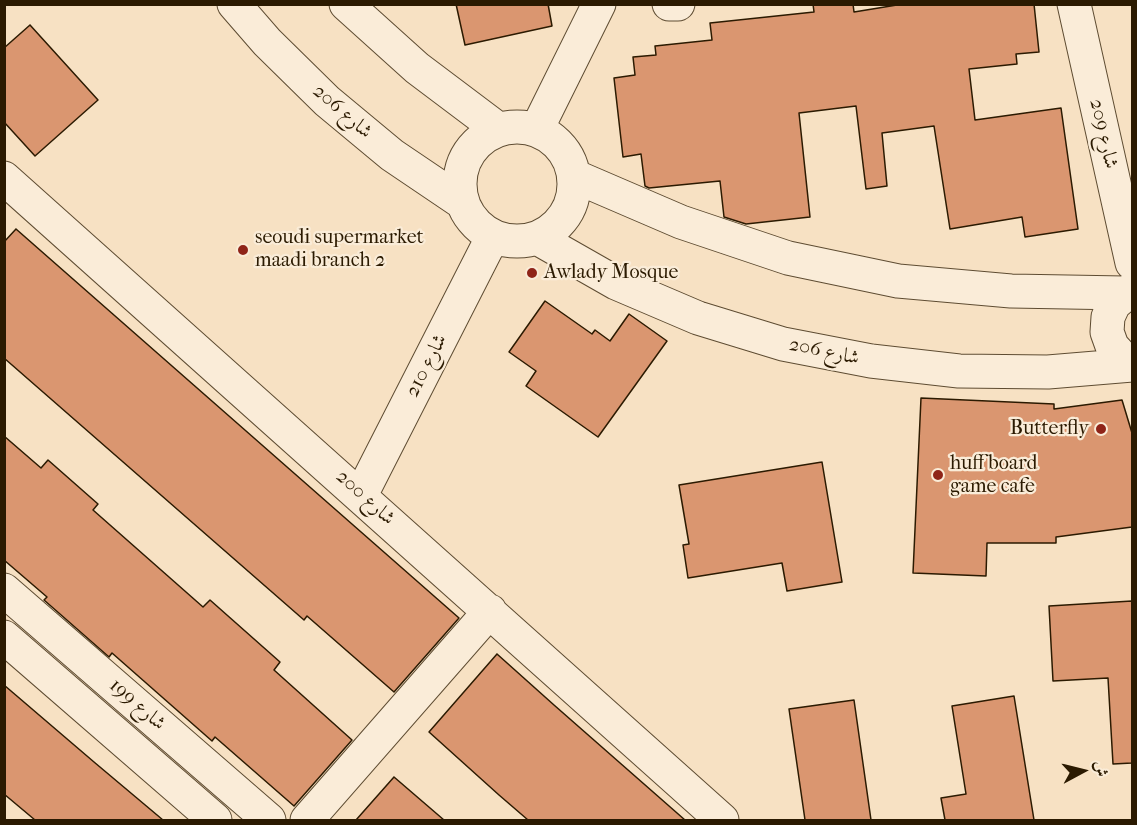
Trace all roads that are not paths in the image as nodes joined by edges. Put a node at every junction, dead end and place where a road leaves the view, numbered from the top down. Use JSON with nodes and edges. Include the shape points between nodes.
{"nodes":[{"id":1,"x":234,"y":4,"type":"edge"},
{"id":2,"x":346,"y":4,"type":"edge"},
{"id":3,"x":599,"y":4,"type":"edge"},
{"id":4,"x":669,"y":4,"type":"edge"},
{"id":5,"x":678,"y":4,"type":"edge"},
{"id":6,"x":1074,"y":4,"type":"edge"},
{"id":7,"x":498,"y":129,"type":"junction"},
{"id":8,"x":537,"y":129,"type":"junction"},
{"id":9,"x":574,"y":176,"type":"junction"},
{"id":10,"x":4,"y":178,"type":"edge"},
{"id":11,"x":463,"y":203,"type":"junction"},
{"id":12,"x":493,"y":236,"type":"junction"},
{"id":13,"x":537,"y":238,"type":"junction"},
{"id":14,"x":1130,"y":282,"type":"edge"},
{"id":15,"x":1132,"y":364,"type":"edge"},
{"id":16,"x":361,"y":495,"type":"junction"},
{"id":17,"x":4,"y":590,"type":"edge"},
{"id":18,"x":490,"y":611,"type":"junction"},
{"id":19,"x":4,"y":637,"type":"edge"},
{"id":20,"x":215,"y":820,"type":"edge"},
{"id":21,"x":269,"y":820,"type":"edge"},
{"id":22,"x":307,"y":820,"type":"edge"},
{"id":23,"x":722,"y":820,"type":"edge"}],
"edges":[{"from":1,"to":11,"type":"street","name":"شارع 206","via":[[327,101],[392,155]]},
{"from":2,"to":7,"type":"street","via":[[417,68]]},
{"from":3,"to":8,"type":"street"},
{"from":4,"to":5,"type":"street"},
{"from":6,"to":14,"type":"street","name":"شارع 209"},
{"from":7,"to":8,"type":"street"},
{"from":7,"to":11,"type":"street","via":[[479,141],[465,159],[459,181]]},
{"from":8,"to":9,"type":"street","via":[[555,140],[568,156]]},
{"from":9,"to":13,"type":"street","via":[[574,195],[567,214],[554,229]]},
{"from":9,"to":14,"type":"street","via":[[681,222],[800,260],[898,281],[1011,291]]},
{"from":10,"to":16,"type":"street","name":"شارع 200"},
{"from":11,"to":12,"type":"street","via":[[475,223]]},
{"from":12,"to":13,"type":"street","via":[[515,242]]},
{"from":12,"to":16,"type":"street","name":"شارع 210"},
{"from":13,"to":15,"type":"street","name":"شارع 206","via":[[616,283],[698,318],[783,344],[871,362],[959,371],[1048,372]]},
{"from":14,"to":15,"type":"street","via":[[1108,317],[1107,332],[1112,346]]},
{"from":16,"to":18,"type":"street","name":"شارع 200"},
{"from":17,"to":21,"type":"street","name":"شارع 199"},
{"from":18,"to":22,"type":"street"},
{"from":18,"to":23,"type":"street","name":"شارع 200"},
{"from":19,"to":20,"type":"street","name":"شارع 199"}]}
